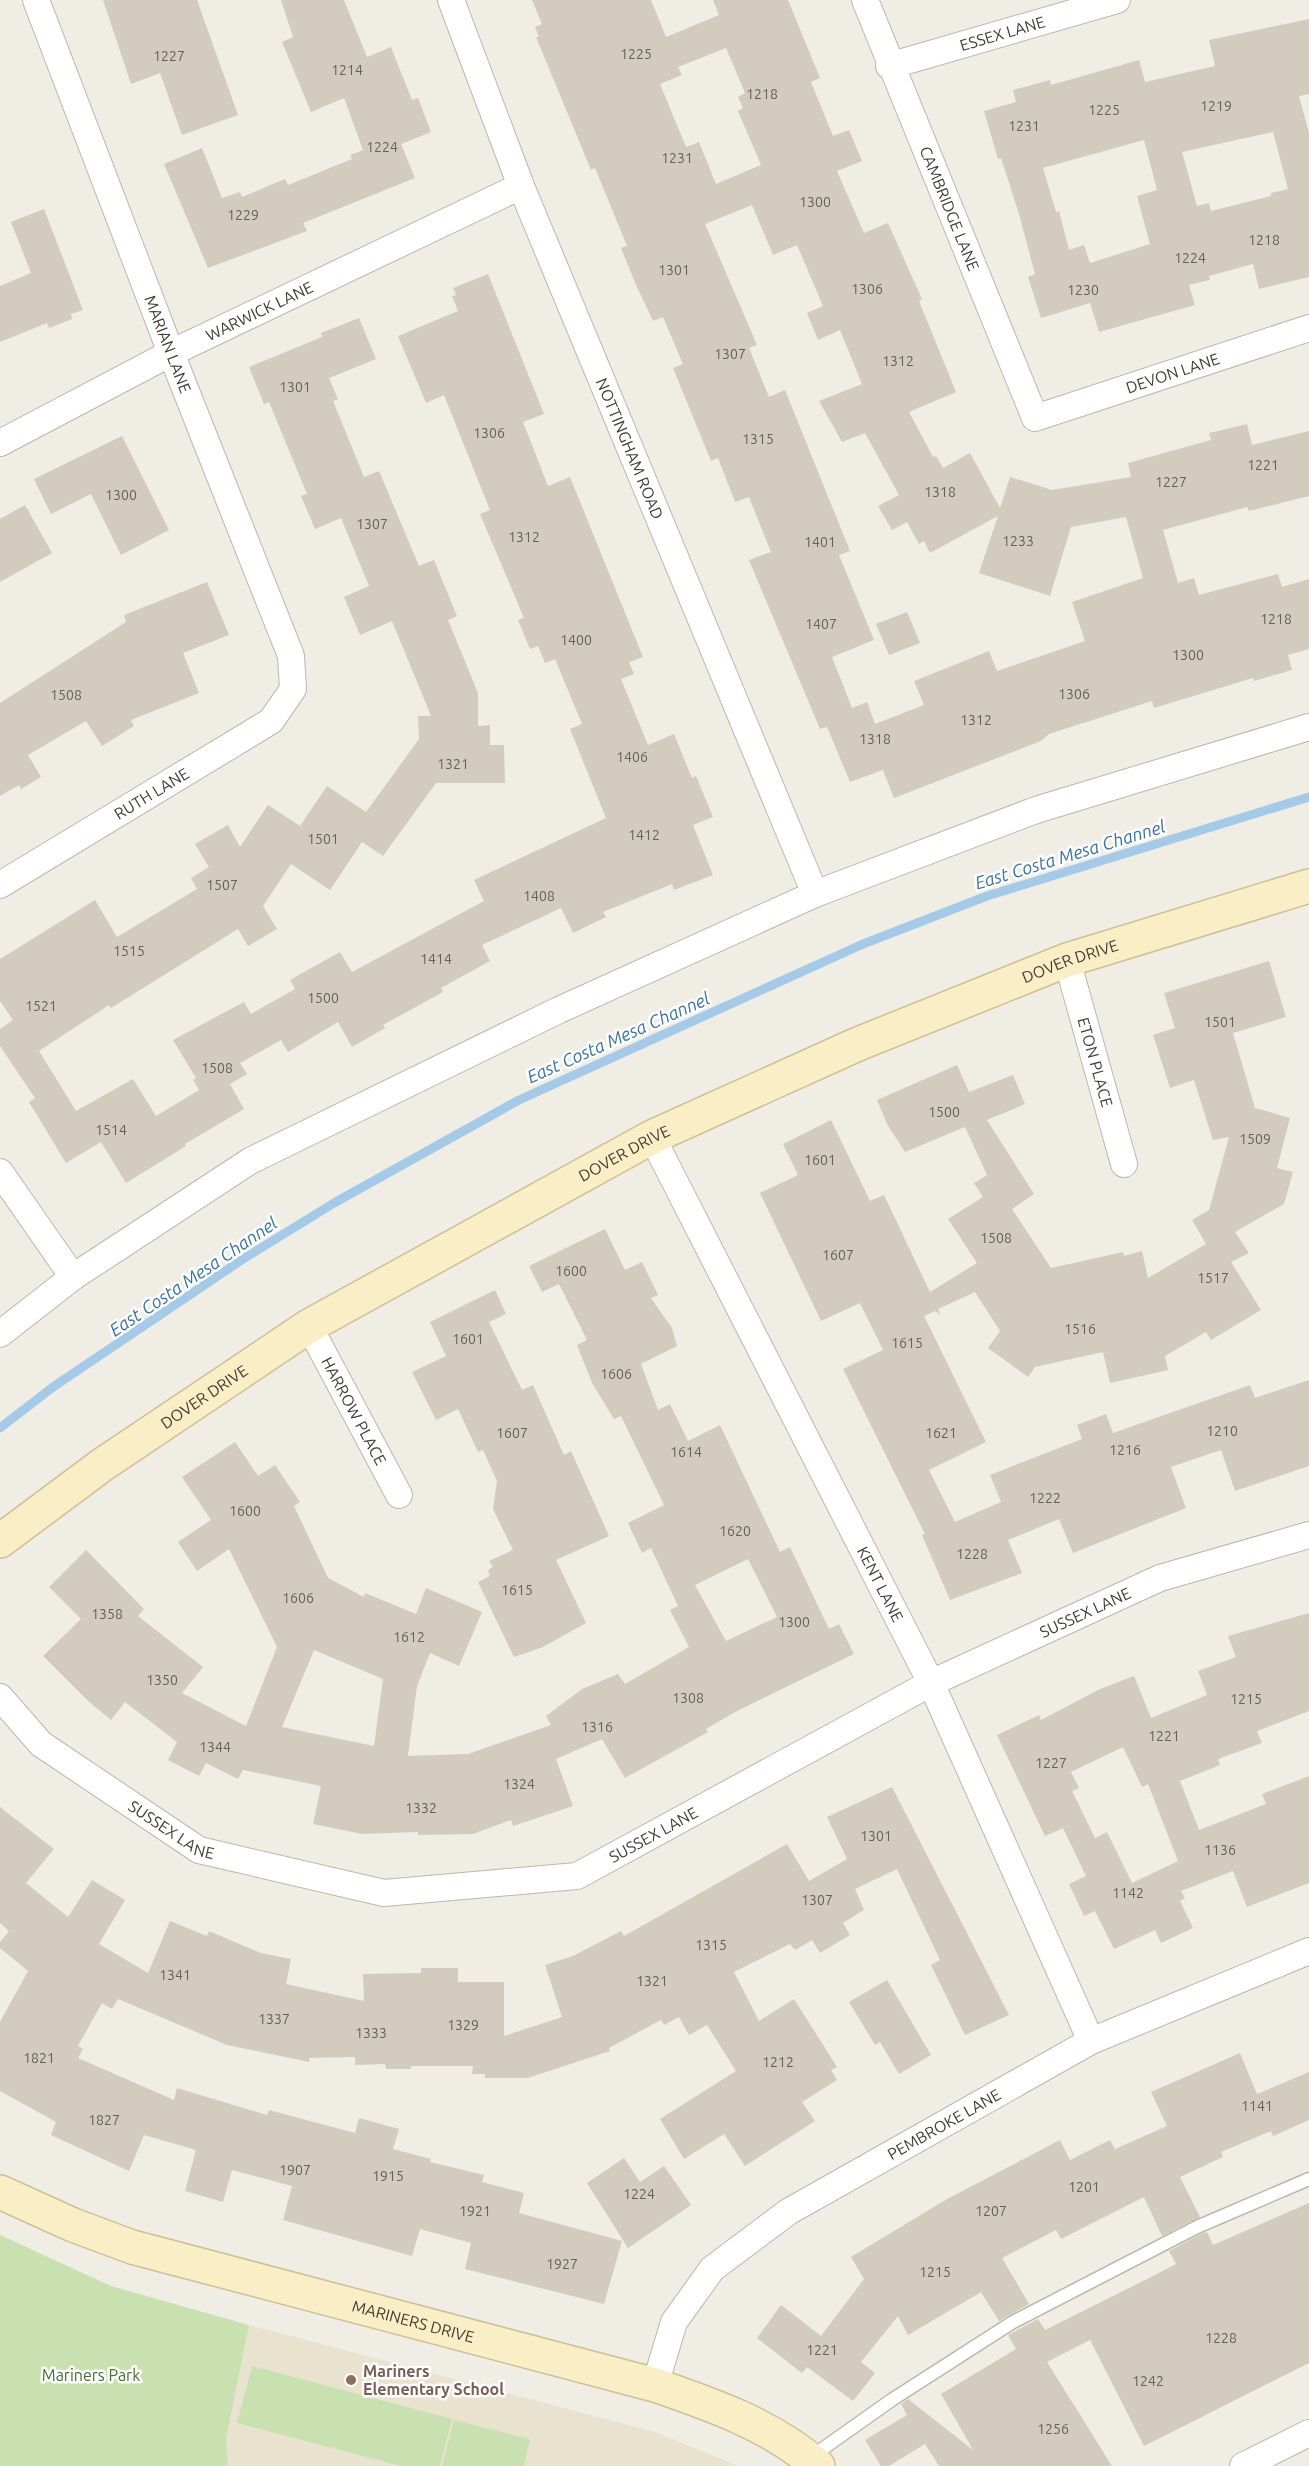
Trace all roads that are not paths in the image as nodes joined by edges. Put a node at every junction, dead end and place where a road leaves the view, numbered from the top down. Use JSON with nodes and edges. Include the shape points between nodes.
{"nodes":[{"id":1,"x":36,"y":0,"type":"edge"},
{"id":2,"x":451,"y":0,"type":"edge"},
{"id":3,"x":865,"y":0,"type":"edge"},
{"id":4,"x":1117,"y":0,"type":"edge"},
{"id":5,"x":889,"y":66,"type":"junction"},
{"id":6,"x":521,"y":186,"type":"junction"},
{"id":7,"x":1309,"y":328,"type":"edge"},
{"id":8,"x":171,"y":353,"type":"junction"},
{"id":9,"x":1035,"y":418,"type":"joint"},
{"id":10,"x":0,"y":443,"type":"edge"},
{"id":11,"x":293,"y":689,"type":"joint"},
{"id":12,"x":1309,"y":727,"type":"edge"},
{"id":13,"x":0,"y":885,"type":"edge"},
{"id":14,"x":1309,"y":886,"type":"edge"},
{"id":15,"x":815,"y":894,"type":"junction"},
{"id":16,"x":1066,"y":960,"type":"junction"},
{"id":17,"x":652,"y":1137,"type":"junction"},
{"id":18,"x":1124,"y":1164,"type":"dead end"},
{"id":19,"x":0,"y":1172,"type":"edge"},
{"id":20,"x":73,"y":1277,"type":"junction"},
{"id":21,"x":309,"y":1326,"type":"junction"},
{"id":22,"x":0,"y":1334,"type":"edge"},
{"id":23,"x":399,"y":1495,"type":"dead end"},
{"id":24,"x":1309,"y":1535,"type":"edge"},
{"id":25,"x":0,"y":1541,"type":"edge"},
{"id":26,"x":931,"y":1683,"type":"junction"},
{"id":27,"x":0,"y":1697,"type":"edge"},
{"id":28,"x":1309,"y":1951,"type":"edge"},
{"id":29,"x":1091,"y":2041,"type":"junction"},
{"id":30,"x":1309,"y":2179,"type":"edge"},
{"id":31,"x":0,"y":2192,"type":"edge"},
{"id":32,"x":655,"y":2385,"type":"junction"},
{"id":33,"x":1309,"y":2433,"type":"edge"},
{"id":34,"x":814,"y":2462,"type":"edge"},
{"id":35,"x":1243,"y":2466,"type":"edge"}],
"edges":[{"from":1,"to":8,"type":"street","name":"MARIAN LANE"},
{"from":2,"to":6,"type":"street","name":"NOTTINGHAM ROAD"},
{"from":3,"to":5,"type":"street","name":"CAMBRIDGE LANE"},
{"from":4,"to":5,"type":"street","name":"ESSEX LANE"},
{"from":5,"to":9,"type":"street","name":"CAMBRIDGE LANE"},
{"from":6,"to":8,"type":"street","name":"WARWICK LANE"},
{"from":6,"to":15,"type":"street","name":"NOTTINGHAM ROAD"},
{"from":7,"to":9,"type":"street","name":"DEVON LANE"},
{"from":8,"to":10,"type":"street","name":"WARWICK LANE"},
{"from":8,"to":11,"type":"street","name":"MARIAN LANE","via":[[291,656]]},
{"from":11,"to":13,"type":"street","name":"RUTH LANE","via":[[271,721]]},
{"from":12,"to":15,"type":"street","via":[[1036,810]]},
{"from":14,"to":16,"type":"street","name":"DOVER DRIVE"},
{"from":15,"to":20,"type":"street","via":[[559,1011],[250,1161]]},
{"from":16,"to":17,"type":"street","name":"DOVER DRIVE","via":[[858,1044]]},
{"from":16,"to":18,"type":"street","name":"ETON PLACE"},
{"from":17,"to":21,"type":"street","name":"DOVER DRIVE"},
{"from":17,"to":26,"type":"street","name":"KENT LANE"},
{"from":19,"to":20,"type":"street"},
{"from":20,"to":22,"type":"street"},
{"from":21,"to":23,"type":"street","name":"HARROW PLACE"},
{"from":21,"to":25,"type":"street","name":"DOVER DRIVE","via":[[102,1465]]},
{"from":24,"to":26,"type":"street","name":"SUSSEX LANE","via":[[1160,1578]]},
{"from":26,"to":27,"type":"street","name":"SUSSEX LANE","via":[[577,1876],[384,1893],[200,1850],[41,1744]]},
{"from":26,"to":29,"type":"street","name":"KENT LANE"},
{"from":28,"to":29,"type":"street","name":"PEMBROKE LANE"},
{"from":29,"to":32,"type":"street","name":"PEMBROKE LANE","via":[[788,2212],[712,2270],[674,2322]]},
{"from":30,"to":34,"type":"lane","via":[[1197,2227],[1013,2322],[893,2399]]},
{"from":31,"to":32,"type":"street","name":"MARINERS DRIVE","via":[[132,2247]]},
{"from":32,"to":34,"type":"street","name":"MARINERS DRIVE","via":[[718,2406],[788,2442]]},
{"from":33,"to":35,"type":"street"}]}
